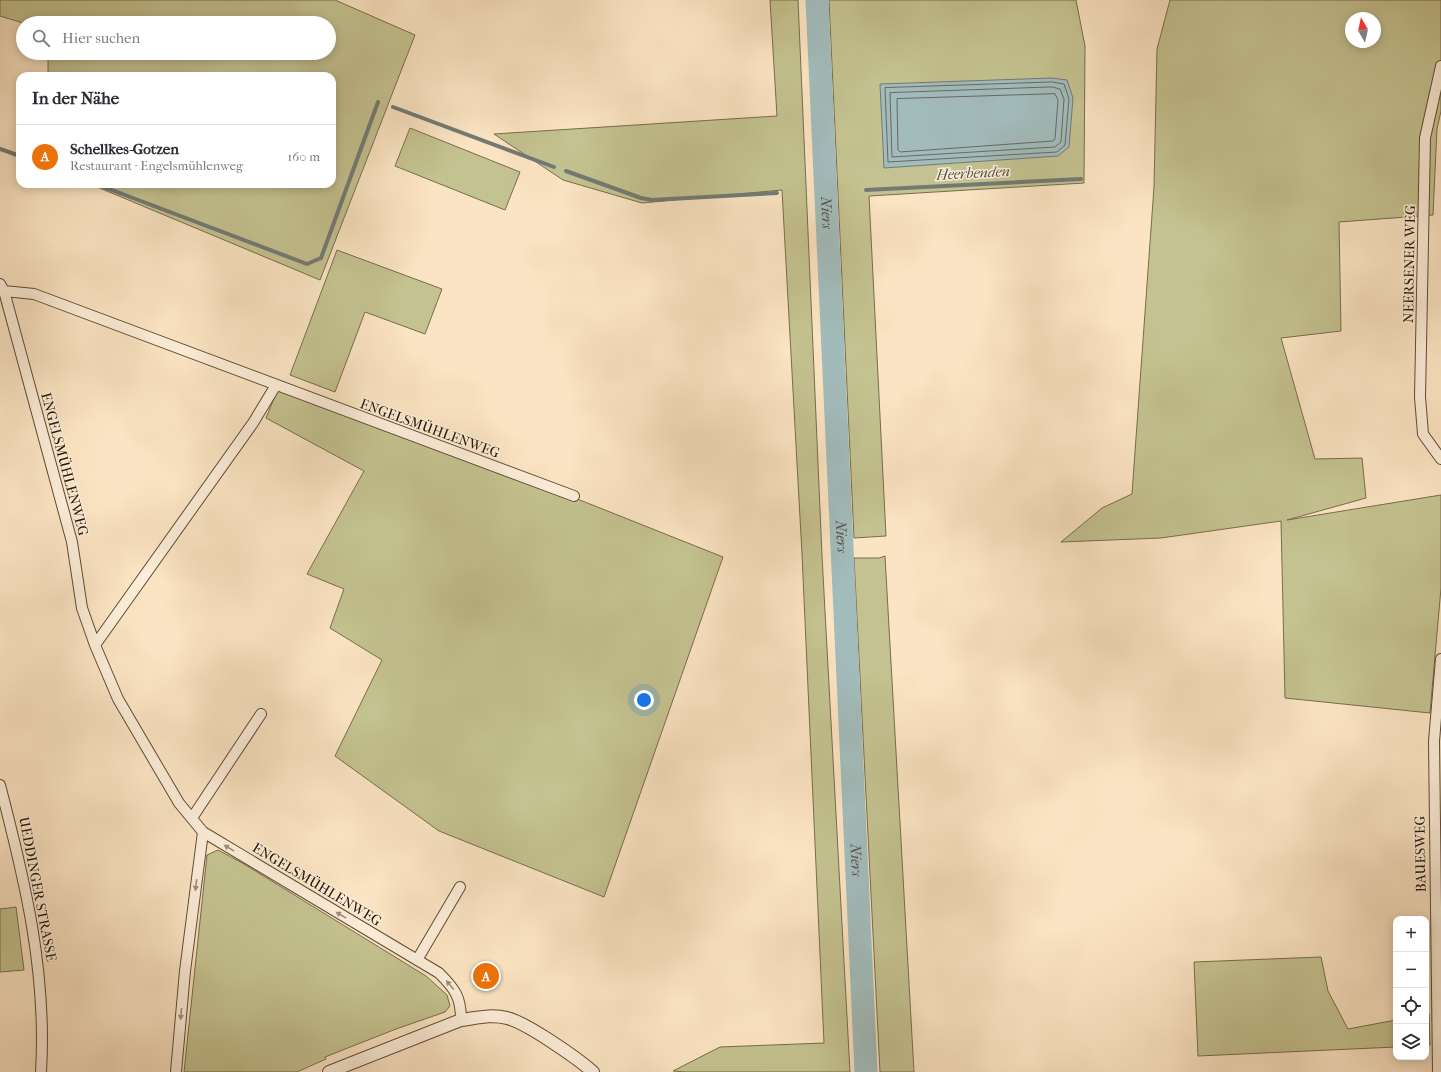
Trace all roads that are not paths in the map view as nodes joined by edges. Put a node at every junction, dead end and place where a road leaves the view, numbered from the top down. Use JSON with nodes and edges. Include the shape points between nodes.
{"nodes":[{"id":1,"x":1441,"y":66,"type":"edge"},
{"id":2,"x":2,"y":287,"type":"edge"},
{"id":3,"x":276,"y":385,"type":"junction"},
{"id":4,"x":1441,"y":459,"type":"edge"},
{"id":5,"x":574,"y":496,"type":"dead end"},
{"id":6,"x":94,"y":645,"type":"junction"},
{"id":7,"x":1441,"y":659,"type":"edge"},
{"id":8,"x":261,"y":714,"type":"dead end"},
{"id":9,"x":0,"y":785,"type":"edge"},
{"id":10,"x":2,"y":797,"type":"edge"},
{"id":11,"x":192,"y":818,"type":"junction"},
{"id":12,"x":203,"y":832,"type":"junction"},
{"id":13,"x":460,"y":887,"type":"dead end"},
{"id":14,"x":417,"y":960,"type":"junction"},
{"id":15,"x":461,"y":1020,"type":"junction"},
{"id":16,"x":41,"y":1072,"type":"edge"},
{"id":17,"x":176,"y":1072,"type":"edge"},
{"id":18,"x":329,"y":1072,"type":"edge"},
{"id":19,"x":594,"y":1072,"type":"edge"},
{"id":20,"x":1438,"y":1072,"type":"edge"}],
"edges":[{"from":1,"to":4,"type":"street","name":"NEERSENER WEG","via":[[1426,138],[1420,397],[1423,434]]},
{"from":2,"to":3,"type":"street","name":"ENGELSMÜHLENWEG","via":[[34,294]]},
{"from":2,"to":6,"type":"street","name":"ENGELSMÜHLENWEG","via":[[72,542],[82,608]]},
{"from":3,"to":5,"type":"street","name":"ENGELSMÜHLENWEG"},
{"from":3,"to":6,"type":"street","via":[[253,423]]},
{"from":6,"to":11,"type":"street","name":"ENGELSMÜHLENWEG","via":[[118,699],[179,802]]},
{"from":7,"to":20,"type":"street","name":"BAUESWEG","via":[[1434,741]]},
{"from":8,"to":11,"type":"street"},
{"from":9,"to":10,"type":"street","name":"UEDDINGER STRASSE"},
{"from":10,"to":16,"type":"street","name":"UEDDINGER STRASSE","via":[[24,880],[38,961],[43,1037]]},
{"from":11,"to":12,"type":"street","name":"ENGELSMÜHLENWEG"},
{"from":14,"to":12,"type":"street","name":"ENGELSMÜHLENWEG","one_way":true},
{"from":12,"to":17,"type":"street","one_way":true,"via":[[185,970]]},
{"from":13,"to":14,"type":"street"},
{"from":15,"to":14,"type":"street","name":"ENGELSMÜHLENWEG","one_way":true,"via":[[459,998],[451,985],[439,973]]},
{"from":15,"to":18,"type":"street"},
{"from":15,"to":19,"type":"street","via":[[491,1016],[508,1018]]}]}
